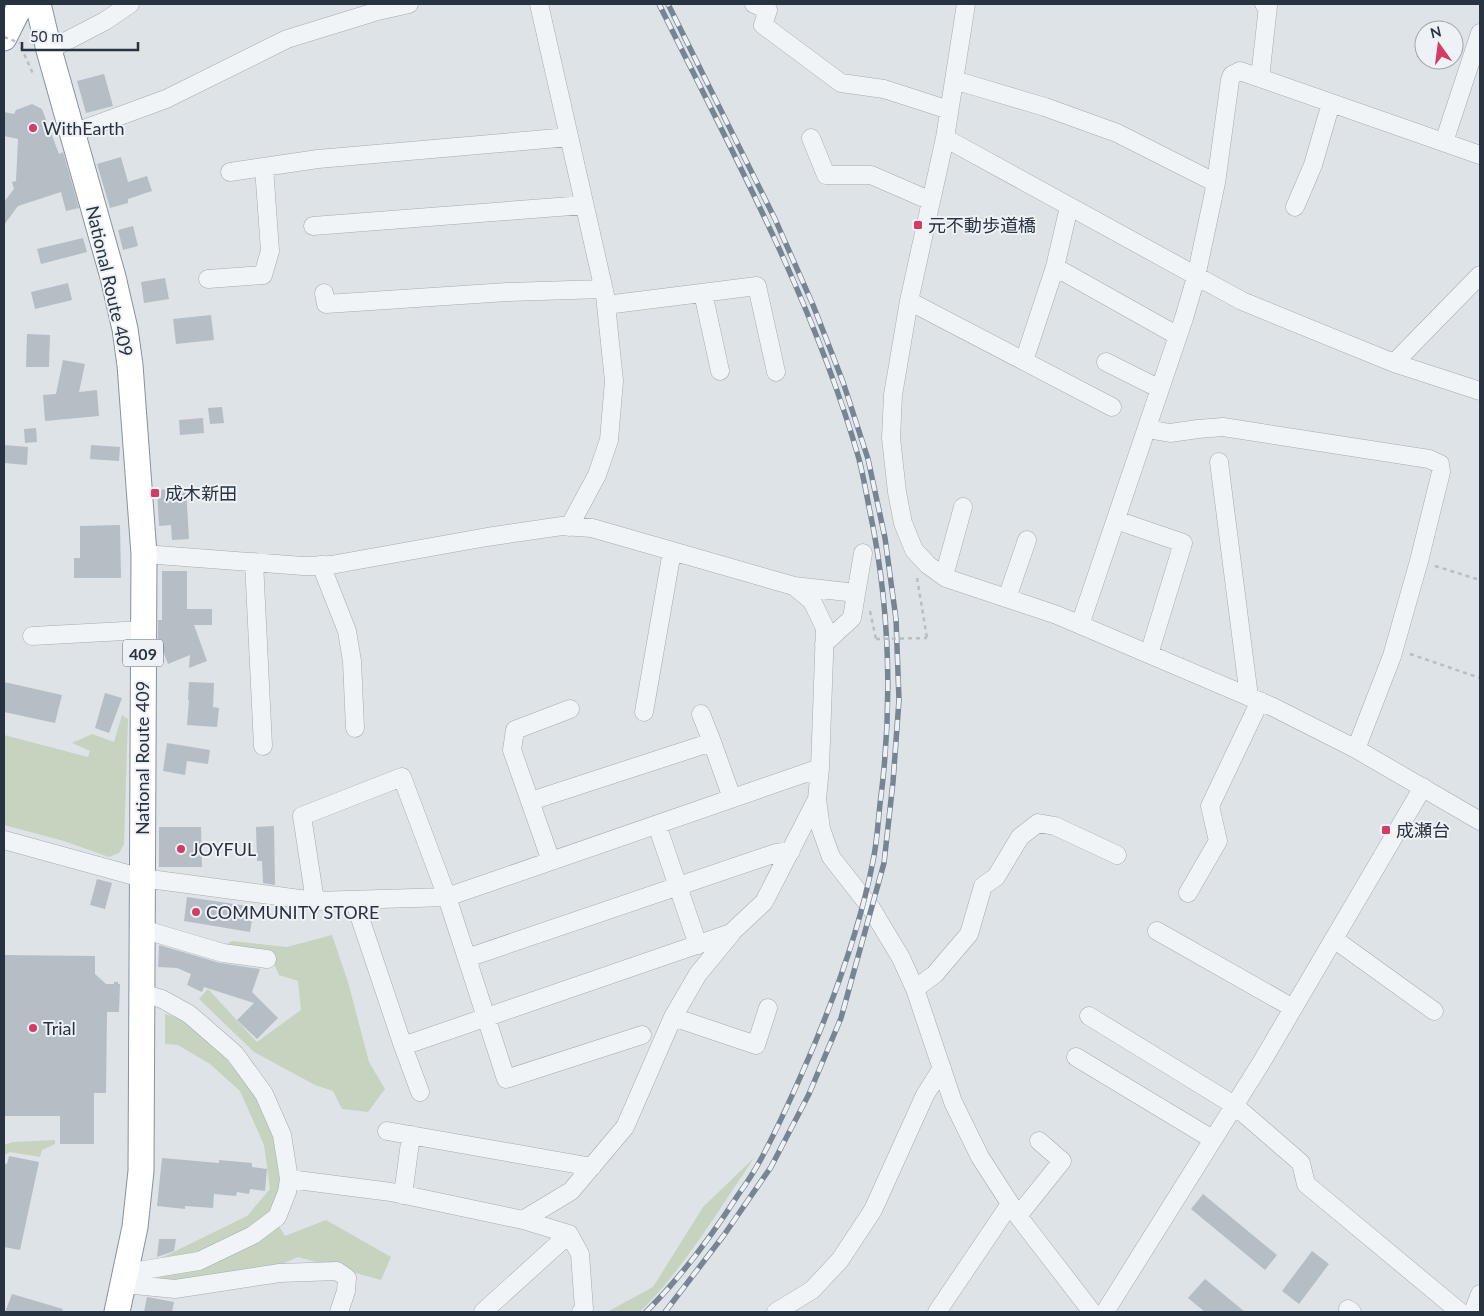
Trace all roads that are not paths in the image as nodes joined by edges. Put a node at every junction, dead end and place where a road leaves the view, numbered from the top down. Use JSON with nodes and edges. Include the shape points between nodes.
{"nodes":[{"id":1,"x":21,"y":4,"type":"edge"},
{"id":2,"x":38,"y":4,"type":"edge"},
{"id":3,"x":130,"y":4,"type":"edge"},
{"id":4,"x":409,"y":4,"type":"edge"},
{"id":5,"x":539,"y":4,"type":"edge"},
{"id":6,"x":754,"y":4,"type":"edge"},
{"id":7,"x":966,"y":4,"type":"edge"},
{"id":8,"x":1264,"y":4,"type":"edge"},
{"id":9,"x":1480,"y":34,"type":"edge"},
{"id":10,"x":9,"y":39,"type":"edge"},
{"id":11,"x":49,"y":50,"type":"junction"},
{"id":12,"x":1260,"y":78,"type":"junction"},
{"id":13,"x":954,"y":80,"type":"junction"},
{"id":14,"x":1331,"y":103,"type":"junction"},
{"id":15,"x":949,"y":110,"type":"junction"},
{"id":16,"x":73,"y":133,"type":"junction"},
{"id":17,"x":569,"y":137,"type":"junction"},
{"id":18,"x":811,"y":138,"type":"dead end"},
{"id":19,"x":944,"y":138,"type":"junction"},
{"id":20,"x":1444,"y":142,"type":"junction"},
{"id":21,"x":1480,"y":155,"type":"edge"},
{"id":22,"x":264,"y":167,"type":"junction"},
{"id":23,"x":230,"y":172,"type":"dead end"},
{"id":24,"x":1216,"y":183,"type":"junction"},
{"id":25,"x":931,"y":201,"type":"junction"},
{"id":26,"x":584,"y":205,"type":"junction"},
{"id":27,"x":1069,"y":207,"type":"junction"},
{"id":28,"x":1295,"y":207,"type":"dead end"},
{"id":29,"x":313,"y":226,"type":"dead end"},
{"id":30,"x":1054,"y":267,"type":"junction"},
{"id":31,"x":1480,"y":275,"type":"edge"},
{"id":32,"x":1196,"y":277,"type":"junction"},
{"id":33,"x":208,"y":279,"type":"dead end"},
{"id":34,"x":324,"y":293,"type":"dead end"},
{"id":35,"x":703,"y":293,"type":"junction"},
{"id":36,"x":604,"y":297,"type":"junction"},
{"id":37,"x":909,"y":301,"type":"junction"},
{"id":38,"x":1178,"y":336,"type":"junction"},
{"id":39,"x":1024,"y":361,"type":"junction"},
{"id":40,"x":1106,"y":362,"type":"dead end"},
{"id":41,"x":1394,"y":363,"type":"junction"},
{"id":42,"x":720,"y":370,"type":"dead end"},
{"id":43,"x":776,"y":372,"type":"dead end"},
{"id":44,"x":1160,"y":389,"type":"junction"},
{"id":45,"x":1480,"y":391,"type":"edge"},
{"id":46,"x":1112,"y":407,"type":"dead end"},
{"id":47,"x":1147,"y":430,"type":"junction"},
{"id":48,"x":1219,"y":462,"type":"dead end"},
{"id":49,"x":963,"y":507,"type":"dead end"},
{"id":50,"x":1116,"y":520,"type":"junction"},
{"id":51,"x":569,"y":527,"type":"junction"},
{"id":52,"x":1027,"y":540,"type":"dead end"},
{"id":53,"x":672,"y":551,"type":"junction"},
{"id":54,"x":863,"y":553,"type":"dead end"},
{"id":55,"x":144,"y":554,"type":"junction"},
{"id":56,"x":254,"y":562,"type":"junction"},
{"id":57,"x":322,"y":565,"type":"junction"},
{"id":58,"x":944,"y":576,"type":"junction"},
{"id":59,"x":794,"y":586,"type":"junction"},
{"id":60,"x":856,"y":593,"type":"junction"},
{"id":61,"x":1007,"y":598,"type":"junction"},
{"id":62,"x":1080,"y":625,"type":"junction"},
{"id":63,"x":143,"y":630,"type":"junction"},
{"id":64,"x":32,"y":636,"type":"dead end"},
{"id":65,"x":824,"y":644,"type":"junction"},
{"id":66,"x":1149,"y":654,"type":"junction"},
{"id":67,"x":1254,"y":699,"type":"junction"},
{"id":68,"x":570,"y":709,"type":"dead end"},
{"id":69,"x":644,"y":712,"type":"dead end"},
{"id":70,"x":701,"y":714,"type":"dead end"},
{"id":71,"x":355,"y":728,"type":"dead end"},
{"id":72,"x":712,"y":742,"type":"junction"},
{"id":73,"x":262,"y":746,"type":"dead end"},
{"id":74,"x":1356,"y":749,"type":"junction"},
{"id":75,"x":820,"y":768,"type":"junction"},
{"id":76,"x":1423,"y":787,"type":"junction"},
{"id":77,"x":732,"y":798,"type":"junction"},
{"id":78,"x":817,"y":799,"type":"junction"},
{"id":79,"x":531,"y":801,"type":"junction"},
{"id":80,"x":1480,"y":821,"type":"edge"},
{"id":81,"x":657,"y":825,"type":"junction"},
{"id":82,"x":4,"y":840,"type":"edge"},
{"id":83,"x":790,"y":851,"type":"junction"},
{"id":84,"x":1117,"y":855,"type":"dead end"},
{"id":85,"x":552,"y":861,"type":"junction"},
{"id":86,"x":142,"y":878,"type":"junction"},
{"id":87,"x":679,"y":887,"type":"junction"},
{"id":88,"x":1188,"y":893,"type":"dead end"},
{"id":89,"x":447,"y":897,"type":"junction"},
{"id":90,"x":354,"y":900,"type":"junction"},
{"id":91,"x":315,"y":901,"type":"junction"},
{"id":92,"x":142,"y":929,"type":"junction"},
{"id":93,"x":1157,"y":931,"type":"dead end"},
{"id":94,"x":731,"y":933,"type":"junction"},
{"id":95,"x":1334,"y":939,"type":"junction"},
{"id":96,"x":698,"y":945,"type":"junction"},
{"id":97,"x":467,"y":958,"type":"junction"},
{"id":98,"x":267,"y":959,"type":"dead end"},
{"id":99,"x":914,"y":988,"type":"junction"},
{"id":100,"x":142,"y":994,"type":"junction"},
{"id":101,"x":768,"y":1008,"type":"dead end"},
{"id":102,"x":1293,"y":1008,"type":"junction"},
{"id":103,"x":1434,"y":1011,"type":"dead end"},
{"id":104,"x":1089,"y":1016,"type":"dead end"},
{"id":105,"x":673,"y":1017,"type":"junction"},
{"id":106,"x":486,"y":1018,"type":"junction"},
{"id":107,"x":642,"y":1035,"type":"dead end"},
{"id":108,"x":403,"y":1046,"type":"junction"},
{"id":109,"x":1076,"y":1057,"type":"dead end"},
{"id":110,"x":942,"y":1068,"type":"junction"},
{"id":111,"x":420,"y":1092,"type":"dead end"},
{"id":112,"x":1234,"y":1105,"type":"junction"},
{"id":113,"x":387,"y":1131,"type":"dead end"},
{"id":114,"x":411,"y":1135,"type":"junction"},
{"id":115,"x":1212,"y":1139,"type":"junction"},
{"id":116,"x":1039,"y":1140,"type":"dead end"},
{"id":117,"x":592,"y":1167,"type":"junction"},
{"id":118,"x":289,"y":1179,"type":"junction"},
{"id":119,"x":403,"y":1195,"type":"junction"},
{"id":120,"x":1014,"y":1210,"type":"junction"},
{"id":121,"x":523,"y":1220,"type":"junction"},
{"id":122,"x":569,"y":1234,"type":"junction"},
{"id":123,"x":124,"y":1278,"type":"junction"},
{"id":124,"x":1480,"y":1294,"type":"edge"},
{"id":125,"x":117,"y":1312,"type":"edge"},
{"id":126,"x":340,"y":1312,"type":"edge"},
{"id":127,"x":483,"y":1312,"type":"edge"},
{"id":128,"x":581,"y":1312,"type":"edge"},
{"id":129,"x":776,"y":1312,"type":"edge"},
{"id":130,"x":937,"y":1312,"type":"edge"},
{"id":131,"x":1092,"y":1312,"type":"edge"},
{"id":132,"x":1105,"y":1312,"type":"edge"},
{"id":133,"x":1460,"y":1312,"type":"edge"},
{"id":134,"x":1473,"y":1312,"type":"edge"}],
"edges":[{"from":1,"to":10,"type":"highway"},
{"from":2,"to":11,"type":"highway","name":"National Route 409","number":"409"},
{"from":3,"to":11,"type":"street"},
{"from":4,"to":16,"type":"street","via":[[287,39],[166,99]]},
{"from":5,"to":17,"type":"street"},
{"from":6,"to":15,"type":"street","via":[[768,10],[763,25],[840,83],[884,89]]},
{"from":7,"to":13,"type":"street"},
{"from":8,"to":12,"type":"street","via":[[1268,6]]},
{"from":9,"to":20,"type":"street"},
{"from":11,"to":16,"type":"highway","name":"National Route 409","number":"409"},
{"from":12,"to":14,"type":"street"},
{"from":12,"to":24,"type":"street","via":[[1240,71],[1232,74]]},
{"from":13,"to":15,"type":"street"},
{"from":13,"to":24,"type":"street","via":[[1118,133]]},
{"from":14,"to":20,"type":"street"},
{"from":14,"to":28,"type":"street","via":[[1313,164]]},
{"from":15,"to":19,"type":"street"},
{"from":16,"to":55,"type":"highway","name":"National Route 409","number":"409","via":[[125,329]]},
{"from":17,"to":22,"type":"street","via":[[318,159]]},
{"from":17,"to":26,"type":"street"},
{"from":18,"to":25,"type":"street","via":[[826,175],[871,175]]},
{"from":19,"to":25,"type":"street"},
{"from":19,"to":27,"type":"street"},
{"from":20,"to":21,"type":"street"},
{"from":22,"to":23,"type":"street"},
{"from":22,"to":33,"type":"street","via":[[270,251],[263,275]]},
{"from":24,"to":32,"type":"street"},
{"from":25,"to":37,"type":"street"},
{"from":26,"to":29,"type":"street"},
{"from":26,"to":36,"type":"street"},
{"from":27,"to":30,"type":"street"},
{"from":27,"to":32,"type":"street"},
{"from":30,"to":38,"type":"street"},
{"from":30,"to":39,"type":"street"},
{"from":31,"to":41,"type":"street"},
{"from":32,"to":38,"type":"street"},
{"from":32,"to":41,"type":"street","via":[[1242,301]]},
{"from":34,"to":36,"type":"street","via":[[326,304],[507,292]]},
{"from":35,"to":36,"type":"street"},
{"from":35,"to":42,"type":"street"},
{"from":35,"to":43,"type":"street","via":[[757,286]]},
{"from":36,"to":51,"type":"street","via":[[614,381],[609,440],[597,475]]},
{"from":37,"to":39,"type":"street"},
{"from":37,"to":58,"type":"street","via":[[893,395],[891,438],[897,492],[903,523],[914,550]]},
{"from":38,"to":44,"type":"street"},
{"from":39,"to":46,"type":"street"},
{"from":40,"to":44,"type":"street"},
{"from":41,"to":45,"type":"street"},
{"from":44,"to":47,"type":"street"},
{"from":47,"to":50,"type":"street"},
{"from":47,"to":74,"type":"street","via":[[1170,433],[1223,427],[1429,459],[1440,464],[1441,472],[1419,561],[1394,648]]},
{"from":48,"to":67,"type":"street"},
{"from":49,"to":58,"type":"street"},
{"from":50,"to":62,"type":"street"},
{"from":50,"to":66,"type":"street","via":[[1183,543]]},
{"from":51,"to":53,"type":"street","via":[[592,528]]},
{"from":51,"to":57,"type":"street","via":[[487,537]]},
{"from":52,"to":61,"type":"street"},
{"from":53,"to":59,"type":"street"},
{"from":53,"to":69,"type":"street"},
{"from":54,"to":60,"type":"street"},
{"from":55,"to":56,"type":"street"},
{"from":55,"to":63,"type":"highway","name":"National Route 409","number":"409"},
{"from":56,"to":57,"type":"street"},
{"from":56,"to":73,"type":"street"},
{"from":57,"to":71,"type":"street","via":[[347,631],[352,661]]},
{"from":58,"to":61,"type":"street"},
{"from":59,"to":60,"type":"street"},
{"from":59,"to":65,"type":"street","via":[[812,601],[825,628]]},
{"from":60,"to":65,"type":"street","via":[[852,618]]},
{"from":61,"to":62,"type":"street"},
{"from":62,"to":66,"type":"street"},
{"from":63,"to":64,"type":"street"},
{"from":63,"to":86,"type":"highway","name":"National Route 409","number":"409"},
{"from":65,"to":75,"type":"street"},
{"from":66,"to":67,"type":"street"},
{"from":67,"to":74,"type":"street"},
{"from":67,"to":88,"type":"street","via":[[1210,806],[1218,840]]},
{"from":68,"to":79,"type":"street","via":[[515,730],[512,750]]},
{"from":70,"to":72,"type":"street"},
{"from":72,"to":77,"type":"street"},
{"from":72,"to":79,"type":"street"},
{"from":74,"to":76,"type":"street"},
{"from":75,"to":77,"type":"street"},
{"from":75,"to":78,"type":"street"},
{"from":76,"to":80,"type":"street"},
{"from":76,"to":95,"type":"street"},
{"from":77,"to":81,"type":"street"},
{"from":78,"to":83,"type":"street"},
{"from":78,"to":99,"type":"street","via":[[821,829],[831,858],[871,908],[901,958]]},
{"from":79,"to":85,"type":"street"},
{"from":81,"to":85,"type":"street"},
{"from":81,"to":87,"type":"street"},
{"from":82,"to":86,"type":"street"},
{"from":83,"to":87,"type":"street"},
{"from":83,"to":94,"type":"street","via":[[764,902]]},
{"from":84,"to":99,"type":"street","via":[[1055,826],[1038,823],[1020,837],[996,877],[983,886],[969,934],[934,974]]},
{"from":85,"to":89,"type":"street"},
{"from":86,"to":91,"type":"street"},
{"from":86,"to":92,"type":"highway","name":"National Route 409","number":"409"},
{"from":87,"to":96,"type":"street"},
{"from":87,"to":97,"type":"street"},
{"from":89,"to":90,"type":"street"},
{"from":89,"to":91,"type":"street","via":[[402,777],[302,816]]},
{"from":89,"to":97,"type":"street"},
{"from":90,"to":91,"type":"street"},
{"from":90,"to":108,"type":"street"},
{"from":92,"to":98,"type":"street","via":[[223,953]]},
{"from":92,"to":100,"type":"highway","name":"National Route 409","number":"409"},
{"from":93,"to":102,"type":"street"},
{"from":94,"to":96,"type":"street"},
{"from":94,"to":105,"type":"street","via":[[698,974]]},
{"from":95,"to":102,"type":"street"},
{"from":95,"to":103,"type":"street"},
{"from":96,"to":106,"type":"street"},
{"from":97,"to":106,"type":"street"},
{"from":99,"to":110,"type":"street"},
{"from":100,"to":118,"type":"street","via":[[162,999],[189,1014],[235,1054],[264,1094],[282,1135]]},
{"from":100,"to":123,"type":"highway","name":"National Route 409","number":"409","via":[[140,1171]]},
{"from":101,"to":105,"type":"street","via":[[756,1045]]},
{"from":102,"to":112,"type":"street"},
{"from":104,"to":112,"type":"street"},
{"from":105,"to":117,"type":"street","via":[[625,1127]]},
{"from":106,"to":107,"type":"street","via":[[506,1079]]},
{"from":106,"to":108,"type":"street"},
{"from":108,"to":111,"type":"street"},
{"from":109,"to":115,"type":"street"},
{"from":110,"to":120,"type":"street","via":[[953,1102],[980,1157]]},
{"from":110,"to":129,"type":"street","via":[[925,1095],[873,1210],[840,1260],[812,1290]]},
{"from":112,"to":115,"type":"street"},
{"from":112,"to":133,"type":"street","via":[[1301,1163],[1306,1184]]},
{"from":113,"to":114,"type":"street"},
{"from":114,"to":117,"type":"street"},
{"from":114,"to":119,"type":"street"},
{"from":115,"to":132,"type":"street"},
{"from":116,"to":120,"type":"street","via":[[1062,1161]]},
{"from":117,"to":121,"type":"street","via":[[571,1191]]},
{"from":118,"to":119,"type":"street"},
{"from":118,"to":123,"type":"street","via":[[277,1217],[253,1235],[199,1261]]},
{"from":119,"to":121,"type":"street"},
{"from":120,"to":130,"type":"street"},
{"from":120,"to":131,"type":"street"},
{"from":121,"to":122,"type":"street"},
{"from":122,"to":127,"type":"street"},
{"from":122,"to":128,"type":"street","via":[[580,1254],[584,1309]]},
{"from":123,"to":125,"type":"highway","name":"National Route 409","number":"409"},
{"from":123,"to":126,"type":"street","via":[[175,1289],[280,1273],[337,1271],[346,1278]]},
{"from":124,"to":134,"type":"street"}]}
